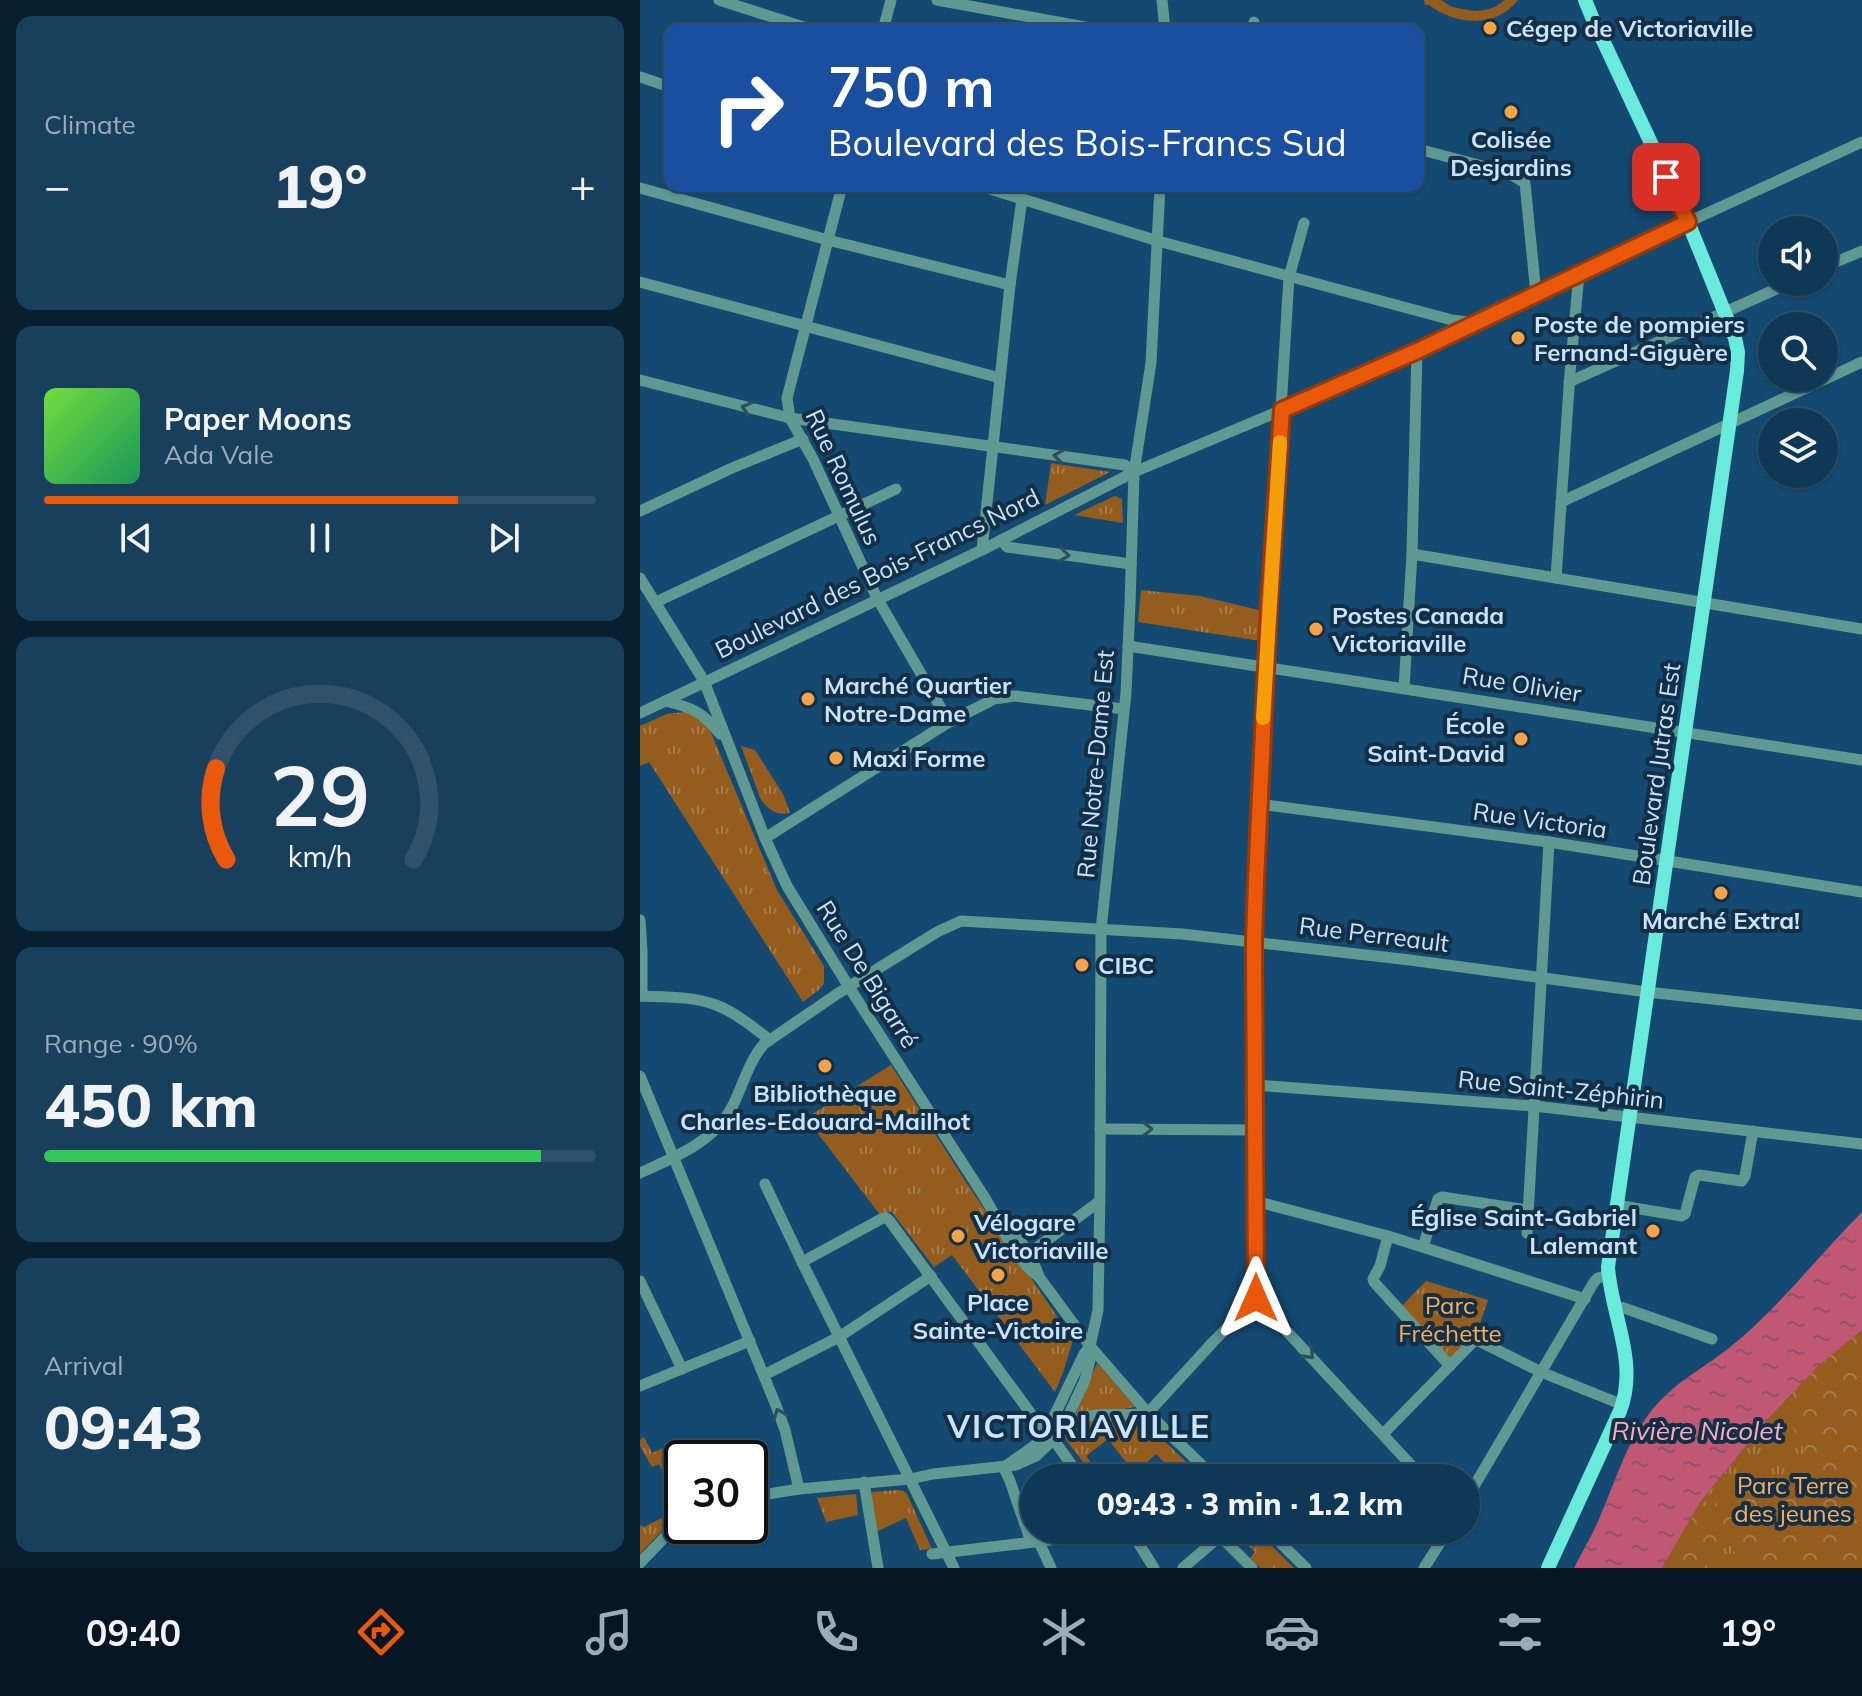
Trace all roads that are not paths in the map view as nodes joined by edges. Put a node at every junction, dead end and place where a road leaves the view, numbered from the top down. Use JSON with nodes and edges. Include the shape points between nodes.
{"nodes":[{"id":1,"x":719,"y":0,"type":"edge"},
{"id":2,"x":891,"y":0,"type":"edge"},
{"id":3,"x":937,"y":0,"type":"edge"},
{"id":4,"x":1162,"y":0,"type":"edge"},
{"id":5,"x":1585,"y":0,"type":"edge"},
{"id":6,"x":794,"y":24,"type":"edge"},
{"id":7,"x":885,"y":24,"type":"edge"},
{"id":8,"x":1068,"y":24,"type":"edge"},
{"id":9,"x":1164,"y":24,"type":"edge"},
{"id":10,"x":640,"y":77,"type":"edge"},
{"id":11,"x":664,"y":85,"type":"edge"},
{"id":12,"x":1862,"y":142,"type":"edge"},
{"id":13,"x":1424,"y":151,"type":"edge"},
{"id":14,"x":640,"y":188,"type":"edge"},
{"id":15,"x":840,"y":192,"type":"edge"},
{"id":16,"x":999,"y":192,"type":"edge"},
{"id":17,"x":1160,"y":192,"type":"edge"},
{"id":18,"x":1022,"y":199,"type":"junction"},
{"id":19,"x":1688,"y":222,"type":"junction"},
{"id":20,"x":1304,"y":223,"type":"dead end"},
{"id":21,"x":828,"y":240,"type":"junction"},
{"id":22,"x":1158,"y":241,"type":"junction"},
{"id":23,"x":1862,"y":251,"type":"edge"},
{"id":24,"x":1838,"y":261,"type":"edge"},
{"id":25,"x":1579,"y":273,"type":"junction"},
{"id":26,"x":1289,"y":277,"type":"junction"},
{"id":27,"x":640,"y":282,"type":"edge"},
{"id":28,"x":1010,"y":285,"type":"junction"},
{"id":29,"x":1536,"y":294,"type":"junction"},
{"id":30,"x":1761,"y":296,"type":"edge"},
{"id":31,"x":1725,"y":312,"type":"junction"},
{"id":32,"x":1425,"y":313,"type":"junction"},
{"id":33,"x":1475,"y":323,"type":"junction"},
{"id":34,"x":806,"y":327,"type":"junction"},
{"id":35,"x":1440,"y":339,"type":"junction"},
{"id":36,"x":1417,"y":351,"type":"junction"},
{"id":37,"x":1862,"y":362,"type":"edge"},
{"id":38,"x":1000,"y":378,"type":"junction"},
{"id":39,"x":640,"y":380,"type":"edge"},
{"id":40,"x":1569,"y":382,"type":"junction"},
{"id":41,"x":1282,"y":410,"type":"junction"},
{"id":42,"x":790,"y":418,"type":"junction"},
{"id":43,"x":1729,"y":423,"type":"junction"},
{"id":44,"x":803,"y":439,"type":"junction"},
{"id":45,"x":992,"y":446,"type":"junction"},
{"id":46,"x":1134,"y":472,"type":"junction"},
{"id":47,"x":896,"y":489,"type":"dead end"},
{"id":48,"x":1561,"y":502,"type":"junction"},
{"id":49,"x":640,"y":511,"type":"edge"},
{"id":50,"x":839,"y":517,"type":"junction"},
{"id":51,"x":1001,"y":540,"type":"junction"},
{"id":52,"x":982,"y":550,"type":"junction"},
{"id":53,"x":1412,"y":554,"type":"junction"},
{"id":54,"x":1131,"y":564,"type":"junction"},
{"id":55,"x":640,"y":578,"type":"edge"},
{"id":56,"x":1556,"y":578,"type":"junction"},
{"id":57,"x":877,"y":598,"type":"junction"},
{"id":58,"x":656,"y":602,"type":"junction"},
{"id":59,"x":1703,"y":603,"type":"junction"},
{"id":60,"x":1862,"y":629,"type":"edge"},
{"id":61,"x":1128,"y":646,"type":"junction"},
{"id":62,"x":1267,"y":667,"type":"junction"},
{"id":63,"x":704,"y":681,"type":"junction"},
{"id":64,"x":1404,"y":688,"type":"junction"},
{"id":65,"x":664,"y":701,"type":"junction"},
{"id":66,"x":1124,"y":709,"type":"junction"},
{"id":67,"x":640,"y":713,"type":"edge"},
{"id":68,"x":949,"y":722,"type":"junction"},
{"id":69,"x":1684,"y":732,"type":"junction"},
{"id":70,"x":726,"y":741,"type":"junction"},
{"id":71,"x":1862,"y":760,"type":"edge"},
{"id":72,"x":1259,"y":804,"type":"junction"},
{"id":73,"x":765,"y":838,"type":"junction"},
{"id":74,"x":1549,"y":842,"type":"junction"},
{"id":75,"x":1666,"y":861,"type":"junction"},
{"id":76,"x":1862,"y":892,"type":"edge"},
{"id":77,"x":640,"y":920,"type":"edge"},
{"id":78,"x":1101,"y":930,"type":"junction"},
{"id":79,"x":1254,"y":942,"type":"junction"},
{"id":80,"x":1542,"y":977,"type":"junction"},
{"id":81,"x":849,"y":987,"type":"junction"},
{"id":82,"x":1647,"y":992,"type":"junction"},
{"id":83,"x":641,"y":996,"type":"edge"},
{"id":84,"x":1862,"y":1015,"type":"edge"},
{"id":85,"x":770,"y":1040,"type":"junction"},
{"id":86,"x":640,"y":1076,"type":"edge"},
{"id":87,"x":1255,"y":1085,"type":"junction"},
{"id":88,"x":1534,"y":1106,"type":"junction"},
{"id":89,"x":1629,"y":1117,"type":"junction"},
{"id":90,"x":1100,"y":1129,"type":"junction"},
{"id":91,"x":1255,"y":1130,"type":"junction"},
{"id":92,"x":1753,"y":1131,"type":"junction"},
{"id":93,"x":1862,"y":1144,"type":"edge"},
{"id":94,"x":675,"y":1157,"type":"junction"},
{"id":95,"x":640,"y":1173,"type":"edge"},
{"id":96,"x":765,"y":1184,"type":"dead end"},
{"id":97,"x":1100,"y":1201,"type":"junction"},
{"id":98,"x":1255,"y":1201,"type":"junction"},
{"id":99,"x":1616,"y":1205,"type":"junction"},
{"id":100,"x":1528,"y":1210,"type":"junction"},
{"id":101,"x":1527,"y":1233,"type":"dead end"},
{"id":102,"x":1388,"y":1236,"type":"junction"},
{"id":103,"x":1423,"y":1247,"type":"junction"},
{"id":104,"x":1035,"y":1249,"type":"dead end"},
{"id":105,"x":802,"y":1262,"type":"junction"},
{"id":106,"x":1608,"y":1275,"type":"junction"},
{"id":107,"x":931,"y":1276,"type":"junction"},
{"id":108,"x":640,"y":1281,"type":"edge"},
{"id":109,"x":1256,"y":1298,"type":"junction"},
{"id":110,"x":1585,"y":1299,"type":"junction"},
{"id":111,"x":1613,"y":1306,"type":"junction"},
{"id":112,"x":839,"y":1337,"type":"junction"},
{"id":113,"x":1712,"y":1339,"type":"dead end"},
{"id":114,"x":750,"y":1341,"type":"junction"},
{"id":115,"x":1090,"y":1346,"type":"junction"},
{"id":116,"x":1450,"y":1366,"type":"junction"},
{"id":117,"x":682,"y":1369,"type":"junction"},
{"id":118,"x":1541,"y":1372,"type":"junction"},
{"id":119,"x":764,"y":1375,"type":"junction"},
{"id":120,"x":640,"y":1386,"type":"edge"},
{"id":121,"x":1623,"y":1405,"type":"junction"},
{"id":122,"x":1148,"y":1413,"type":"junction"},
{"id":123,"x":1062,"y":1426,"type":"junction"},
{"id":124,"x":1383,"y":1434,"type":"junction"},
{"id":125,"x":1050,"y":1437,"type":"junction"},
{"id":126,"x":1070,"y":1464,"type":"edge"},
{"id":127,"x":1201,"y":1464,"type":"edge"},
{"id":128,"x":1410,"y":1464,"type":"edge"},
{"id":129,"x":1004,"y":1468,"type":"junction"},
{"id":130,"x":933,"y":1474,"type":"junction"},
{"id":131,"x":1480,"y":1476,"type":"edge"},
{"id":132,"x":910,"y":1479,"type":"junction"},
{"id":133,"x":864,"y":1482,"type":"junction"},
{"id":134,"x":799,"y":1489,"type":"junction"},
{"id":135,"x":768,"y":1494,"type":"edge"},
{"id":136,"x":922,"y":1504,"type":"junction"},
{"id":137,"x":1020,"y":1505,"type":"edge"},
{"id":138,"x":664,"y":1538,"type":"edge"},
{"id":139,"x":1020,"y":1544,"type":"edge"},
{"id":140,"x":1036,"y":1544,"type":"edge"},
{"id":141,"x":1139,"y":1544,"type":"edge"},
{"id":142,"x":1281,"y":1544,"type":"edge"},
{"id":143,"x":1439,"y":1544,"type":"edge"},
{"id":144,"x":946,"y":1552,"type":"junction"},
{"id":145,"x":932,"y":1554,"type":"dead end"},
{"id":146,"x":640,"y":1563,"type":"edge"},
{"id":147,"x":878,"y":1568,"type":"edge"},
{"id":148,"x":954,"y":1568,"type":"edge"},
{"id":149,"x":1051,"y":1568,"type":"edge"},
{"id":150,"x":1154,"y":1568,"type":"edge"},
{"id":151,"x":1183,"y":1568,"type":"edge"},
{"id":152,"x":1252,"y":1568,"type":"edge"},
{"id":153,"x":1306,"y":1568,"type":"edge"},
{"id":154,"x":1424,"y":1568,"type":"edge"},
{"id":155,"x":1548,"y":1568,"type":"edge"}],
"edges":[{"from":1,"to":6,"type":"street"},
{"from":2,"to":7,"type":"street"},
{"from":3,"to":8,"type":"street"},
{"from":4,"to":9,"type":"street"},
{"from":5,"to":19,"type":"main road","name":"Boulevard Jutras Est"},
{"from":10,"to":11,"type":"street"},
{"from":12,"to":19,"type":"street","name":"Boulevard des Bois-Francs Nord"},
{"from":13,"to":29,"type":"street","via":[[1509,173],[1525,183]]},
{"from":14,"to":21,"type":"street"},
{"from":15,"to":21,"type":"street","name":"Rue Romulus"},
{"from":16,"to":18,"type":"street"},
{"from":17,"to":22,"type":"street","name":"Rue Notre-Dame Est"},
{"from":18,"to":22,"type":"street"},
{"from":18,"to":28,"type":"street"},
{"from":19,"to":25,"type":"street","name":"Boulevard des Bois-Francs Nord"},
{"from":19,"to":31,"type":"main road","name":"Boulevard Jutras Est"},
{"from":20,"to":26,"type":"street"},
{"from":21,"to":28,"type":"street"},
{"from":21,"to":34,"type":"street","name":"Rue Romulus"},
{"from":22,"to":26,"type":"street"},
{"from":22,"to":46,"type":"street","name":"Rue Notre-Dame Est","via":[[1151,363]]},
{"from":23,"to":24,"type":"street"},
{"from":25,"to":29,"type":"street","name":"Boulevard des Bois-Francs Nord"},
{"from":25,"to":40,"type":"street"},
{"from":26,"to":32,"type":"street"},
{"from":26,"to":41,"type":"street"},
{"from":27,"to":34,"type":"street"},
{"from":28,"to":38,"type":"street"},
{"from":29,"to":33,"type":"street","name":"Boulevard des Bois-Francs Nord"},
{"from":30,"to":31,"type":"street"},
{"from":31,"to":40,"type":"street"},
{"from":31,"to":43,"type":"main road","name":"Boulevard Jutras Est","via":[[1738,352]]},
{"from":32,"to":33,"type":"street"},
{"from":32,"to":35,"type":"street","via":[[1441,327]]},
{"from":33,"to":35,"type":"street","name":"Boulevard des Bois-Francs Nord"},
{"from":34,"to":38,"type":"street"},
{"from":34,"to":42,"type":"street","name":"Rue Romulus","via":[[787,398]]},
{"from":35,"to":36,"type":"street","name":"Boulevard des Bois-Francs Nord"},
{"from":36,"to":41,"type":"street","name":"Boulevard des Bois-Francs Nord"},
{"from":36,"to":53,"type":"street"},
{"from":37,"to":43,"type":"street"},
{"from":38,"to":45,"type":"street"},
{"from":42,"to":39,"type":"street","one_way":true},
{"from":40,"to":48,"type":"street"},
{"from":41,"to":46,"type":"street","name":"Boulevard des Bois-Francs Nord"},
{"from":41,"to":62,"type":"street"},
{"from":42,"to":44,"type":"street","name":"Rue Romulus"},
{"from":42,"to":45,"type":"street"},
{"from":43,"to":48,"type":"street"},
{"from":43,"to":59,"type":"main road","name":"Boulevard Jutras Est"},
{"from":44,"to":49,"type":"street"},
{"from":44,"to":50,"type":"street","name":"Rue Romulus"},
{"from":46,"to":45,"type":"street","one_way":true,"via":[[1125,465]]},
{"from":45,"to":52,"type":"street"},
{"from":46,"to":51,"type":"street","name":"Boulevard des Bois-Francs Nord"},
{"from":46,"to":54,"type":"street","name":"Rue Notre-Dame Est"},
{"from":47,"to":50,"type":"street"},
{"from":48,"to":56,"type":"street"},
{"from":50,"to":57,"type":"street","name":"Rue Romulus"},
{"from":50,"to":58,"type":"street"},
{"from":51,"to":52,"type":"street","name":"Boulevard des Bois-Francs Nord"},
{"from":51,"to":54,"type":"street","one_way":true,"via":[[1007,547]]},
{"from":52,"to":57,"type":"street","name":"Boulevard des Bois-Francs Nord"},
{"from":53,"to":56,"type":"street"},
{"from":53,"to":64,"type":"street"},
{"from":54,"to":61,"type":"street","name":"Rue Notre-Dame Est"},
{"from":55,"to":58,"type":"street","name":"Rue De Bigarré"},
{"from":56,"to":59,"type":"street"},
{"from":57,"to":63,"type":"street","name":"Boulevard des Bois-Francs Nord"},
{"from":57,"to":68,"type":"street","name":"Rue Romulus"},
{"from":58,"to":63,"type":"street","name":"Rue De Bigarré"},
{"from":59,"to":60,"type":"street"},
{"from":59,"to":69,"type":"main road","name":"Boulevard Jutras Est"},
{"from":61,"to":62,"type":"street","name":"Rue Olivier"},
{"from":61,"to":66,"type":"street","name":"Rue Notre-Dame Est"},
{"from":62,"to":64,"type":"street","name":"Rue Olivier"},
{"from":62,"to":72,"type":"street"},
{"from":63,"to":65,"type":"street","name":"Boulevard des Bois-Francs Nord"},
{"from":63,"to":70,"type":"street","name":"Rue De Bigarré"},
{"from":64,"to":69,"type":"street","name":"Rue Olivier"},
{"from":65,"to":67,"type":"street","name":"Boulevard des Bois-Francs Nord"},
{"from":65,"to":70,"type":"street","name":"Rue De Bigarré","via":[[704,716]]},
{"from":66,"to":68,"type":"street","via":[[1015,696],[994,699]]},
{"from":66,"to":78,"type":"street","name":"Rue Notre-Dame Est"},
{"from":68,"to":73,"type":"street"},
{"from":69,"to":71,"type":"street","name":"Rue Olivier"},
{"from":69,"to":75,"type":"main road","name":"Boulevard Jutras Est"},
{"from":70,"to":73,"type":"street","name":"Rue De Bigarré"},
{"from":72,"to":74,"type":"street","name":"Rue Victoria"},
{"from":72,"to":79,"type":"street"},
{"from":73,"to":81,"type":"street","name":"Rue De Bigarré","via":[[787,886]]},
{"from":74,"to":75,"type":"street","name":"Rue Victoria"},
{"from":74,"to":80,"type":"street"},
{"from":75,"to":76,"type":"street","name":"Rue Victoria"},
{"from":75,"to":82,"type":"main road","name":"Boulevard Jutras Est"},
{"from":77,"to":83,"type":"street"},
{"from":78,"to":79,"type":"street","name":"Rue Perreault"},
{"from":78,"to":81,"type":"street","name":"Rue Perreault","via":[[961,921]]},
{"from":78,"to":90,"type":"street","name":"Rue Notre-Dame Est"},
{"from":79,"to":80,"type":"street","name":"Rue Perreault"},
{"from":79,"to":87,"type":"street"},
{"from":80,"to":82,"type":"street","name":"Rue Perreault"},
{"from":80,"to":88,"type":"street"},
{"from":81,"to":85,"type":"street","name":"Rue Perreault"},
{"from":81,"to":115,"type":"street","name":"Rue De Bigarré","via":[[1004,1233]]},
{"from":82,"to":84,"type":"street","name":"Rue Perreault"},
{"from":82,"to":89,"type":"main road","name":"Boulevard Jutras Est"},
{"from":83,"to":85,"type":"street","via":[[716,1005]]},
{"from":85,"to":94,"type":"street","via":[[756,1055],[726,1118]]},
{"from":86,"to":94,"type":"street"},
{"from":87,"to":88,"type":"street","name":"Rue Saint-Zéphirin"},
{"from":87,"to":91,"type":"street"},
{"from":88,"to":89,"type":"street","name":"Rue Saint-Zéphirin"},
{"from":88,"to":100,"type":"street"},
{"from":89,"to":92,"type":"street","name":"Rue Saint-Zéphirin"},
{"from":89,"to":99,"type":"main road","name":"Boulevard Jutras Est"},
{"from":90,"to":91,"type":"street","one_way":true},
{"from":90,"to":97,"type":"street","name":"Rue Notre-Dame Est"},
{"from":91,"to":98,"type":"street"},
{"from":92,"to":93,"type":"street","name":"Rue Saint-Zéphirin"},
{"from":92,"to":99,"type":"street","via":[[1741,1182],[1695,1177],[1682,1216]]},
{"from":94,"to":95,"type":"street"},
{"from":94,"to":114,"type":"street"},
{"from":96,"to":105,"type":"street"},
{"from":97,"to":104,"type":"street"},
{"from":97,"to":115,"type":"street","name":"Rue Notre-Dame Est","via":[[1098,1310]]},
{"from":98,"to":102,"type":"street"},
{"from":98,"to":109,"type":"street"},
{"from":99,"to":106,"type":"main road","name":"Boulevard Jutras Est"},
{"from":100,"to":101,"type":"street"},
{"from":100,"to":103,"type":"street","via":[[1442,1197]]},
{"from":102,"to":103,"type":"street"},
{"from":102,"to":116,"type":"street","via":[[1374,1282]]},
{"from":103,"to":110,"type":"street"},
{"from":105,"to":107,"type":"street","via":[[886,1218]]},
{"from":105,"to":112,"type":"street"},
{"from":106,"to":110,"type":"street","via":[[1594,1282]]},
{"from":106,"to":111,"type":"main road","name":"Boulevard Jutras Est"},
{"from":107,"to":112,"type":"street"},
{"from":107,"to":125,"type":"street"},
{"from":108,"to":117,"type":"street"},
{"from":109,"to":122,"type":"street"},
{"from":109,"to":124,"type":"street","one_way":true},
{"from":110,"to":118,"type":"street"},
{"from":111,"to":113,"type":"street"},
{"from":111,"to":121,"type":"main road","name":"Boulevard Jutras Est","via":[[1627,1359]]},
{"from":112,"to":119,"type":"street"},
{"from":112,"to":132,"type":"street"},
{"from":114,"to":117,"type":"street"},
{"from":114,"to":119,"type":"street"},
{"from":115,"to":122,"type":"street","name":"Rue De Bigarré"},
{"from":115,"to":123,"type":"street","name":"Rue Notre-Dame Est","via":[[1085,1380]]},
{"from":115,"to":125,"type":"street"},
{"from":116,"to":118,"type":"street","via":[[1479,1341]]},
{"from":116,"to":124,"type":"street"},
{"from":117,"to":120,"type":"street"},
{"from":118,"to":121,"type":"street"},
{"from":118,"to":131,"type":"street"},
{"from":134,"to":119,"type":"street","one_way":true},
{"from":121,"to":155,"type":"main road","name":"Boulevard Jutras Est"},
{"from":122,"to":123,"type":"street","via":[[1090,1415]]},
{"from":122,"to":127,"type":"street","name":"Rue De Bigarré"},
{"from":123,"to":125,"type":"street","name":"Rue Notre-Dame Est"},
{"from":124,"to":128,"type":"street"},
{"from":125,"to":126,"type":"street"},
{"from":125,"to":129,"type":"street","via":[[1036,1456]]},
{"from":129,"to":130,"type":"street"},
{"from":129,"to":137,"type":"street"},
{"from":130,"to":132,"type":"street"},
{"from":130,"to":136,"type":"street"},
{"from":132,"to":133,"type":"street"},
{"from":132,"to":136,"type":"street"},
{"from":133,"to":134,"type":"street"},
{"from":133,"to":147,"type":"street"},
{"from":134,"to":135,"type":"street"},
{"from":136,"to":144,"type":"street"},
{"from":138,"to":146,"type":"street"},
{"from":139,"to":144,"type":"street"},
{"from":140,"to":149,"type":"street"},
{"from":141,"to":150,"type":"street"},
{"from":142,"to":153,"type":"street"},
{"from":143,"to":154,"type":"street"},
{"from":144,"to":145,"type":"street"},
{"from":144,"to":148,"type":"street"},
{"from":151,"to":152,"type":"street","via":[[1220,1536]]}]}
